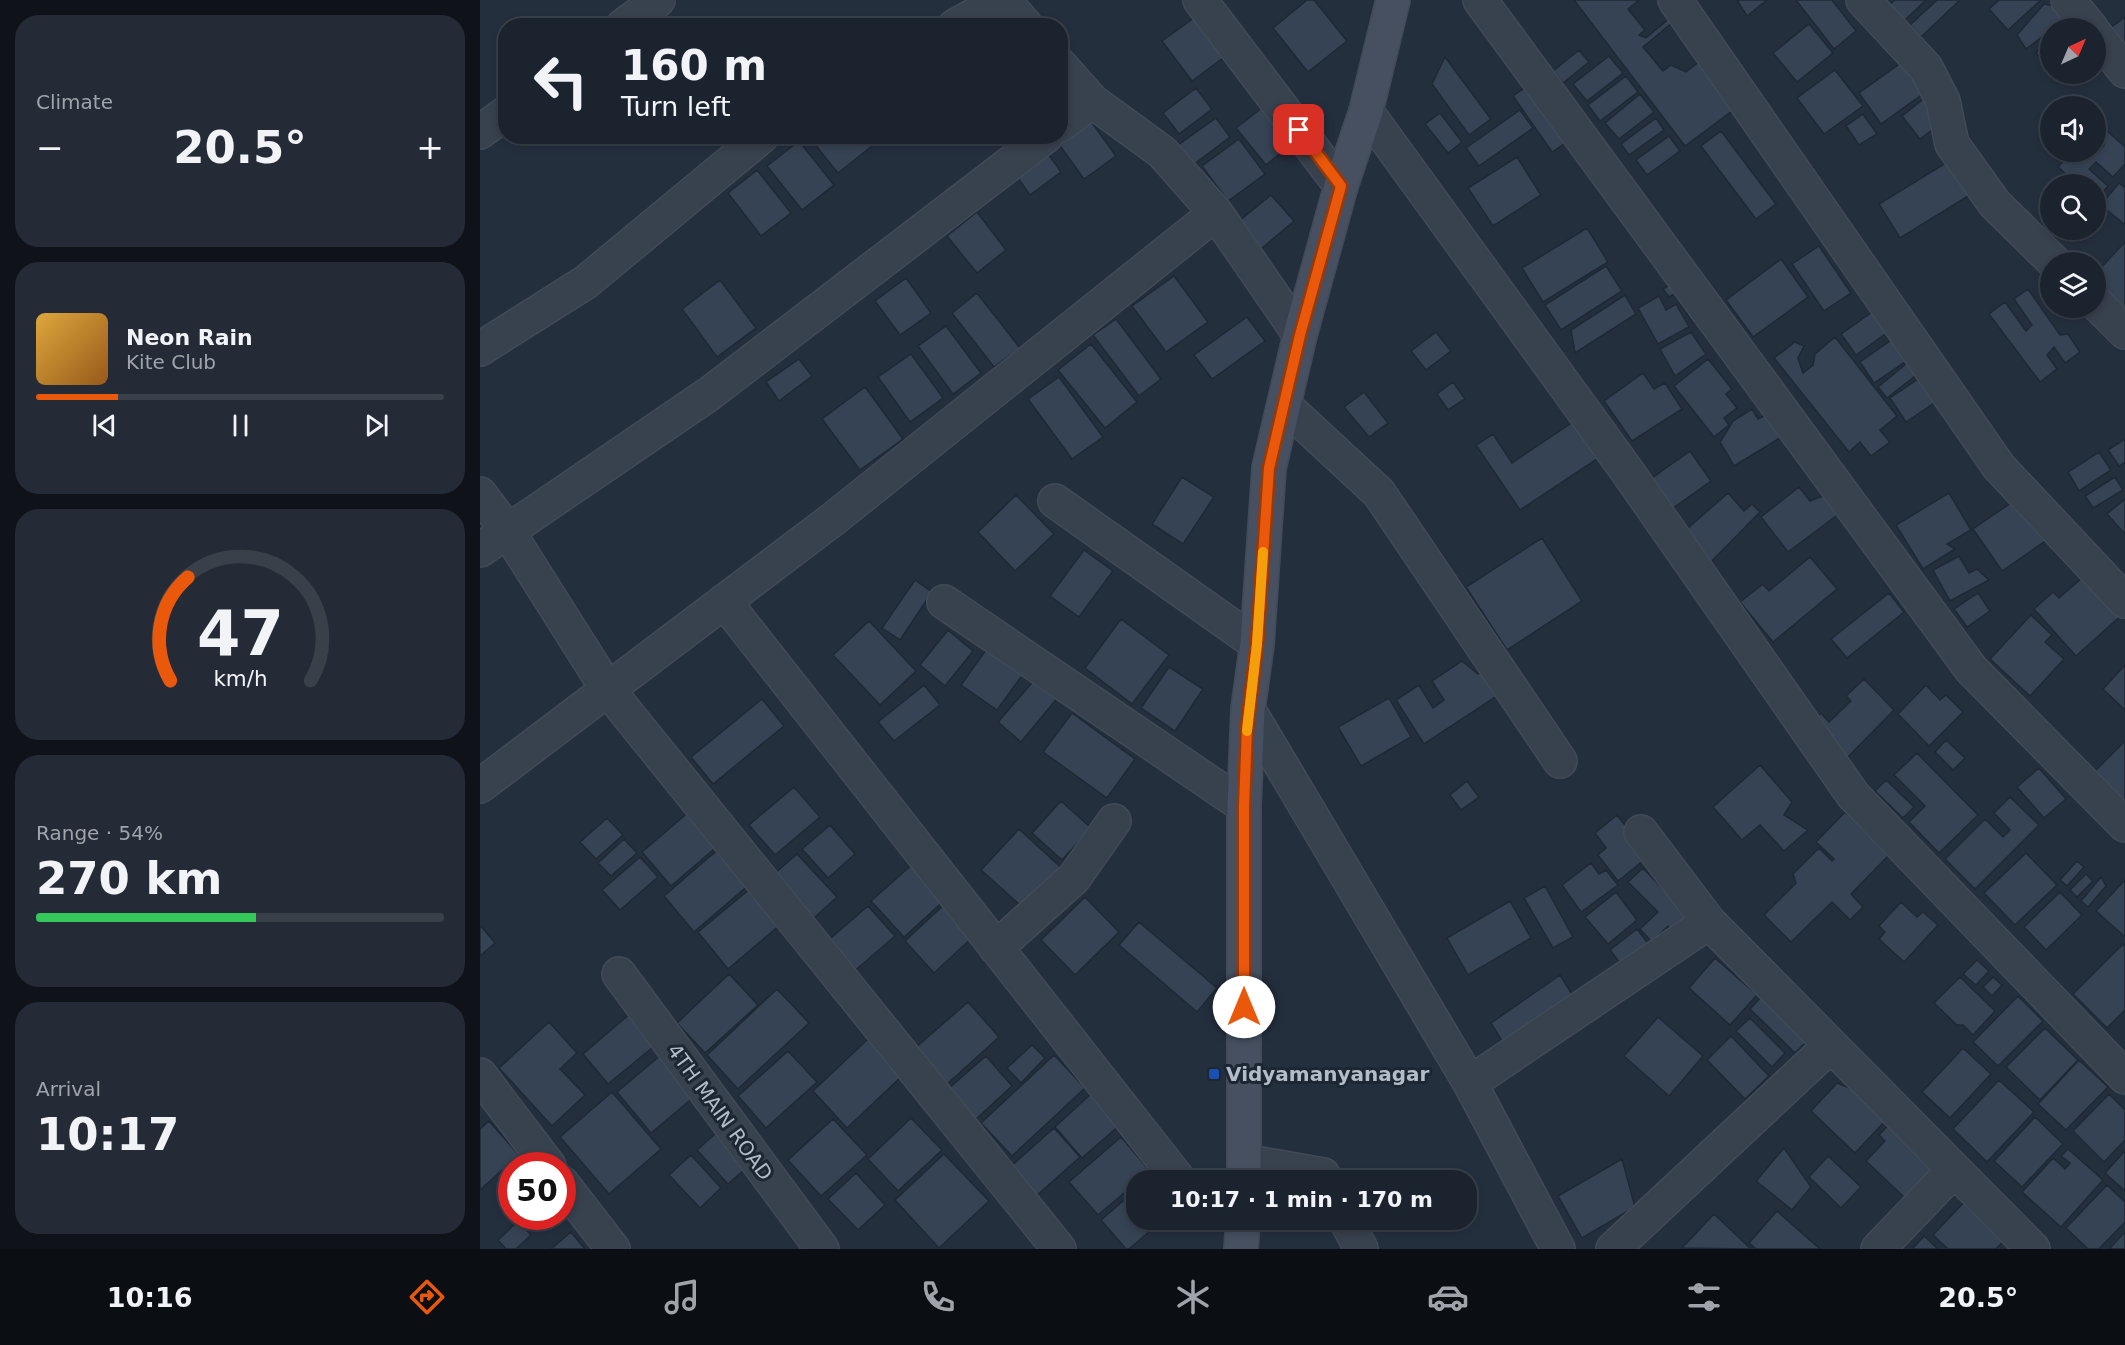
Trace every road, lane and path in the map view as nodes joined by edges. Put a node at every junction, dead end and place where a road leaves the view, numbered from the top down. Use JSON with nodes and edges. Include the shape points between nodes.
{"nodes":[{"id":1,"x":658,"y":0,"type":"edge"},
{"id":2,"x":1003,"y":0,"type":"edge"},
{"id":3,"x":1200,"y":0,"type":"edge"},
{"id":4,"x":1393,"y":0,"type":"edge"},
{"id":5,"x":1480,"y":0,"type":"edge"},
{"id":6,"x":1675,"y":0,"type":"edge"},
{"id":7,"x":1863,"y":0,"type":"edge"},
{"id":8,"x":2068,"y":0,"type":"edge"},
{"id":9,"x":634,"y":18,"type":"edge"},
{"id":10,"x":970,"y":18,"type":"edge"},
{"id":11,"x":1019,"y":18,"type":"edge"},
{"id":12,"x":2083,"y":18,"type":"edge"},
{"id":13,"x":2106,"y":48,"type":"edge"},
{"id":14,"x":2125,"y":72,"type":"edge"},
{"id":15,"x":1068,"y":74,"type":"edge"},
{"id":16,"x":1092,"y":101,"type":"junction"},
{"id":17,"x":1366,"y":111,"type":"junction"},
{"id":18,"x":498,"y":119,"type":"edge"},
{"id":19,"x":1068,"y":119,"type":"edge"},
{"id":20,"x":480,"y":132,"type":"edge"},
{"id":21,"x":752,"y":144,"type":"edge"},
{"id":22,"x":1036,"y":144,"type":"edge"},
{"id":23,"x":1341,"y":186,"type":"junction"},
{"id":24,"x":1216,"y":213,"type":"junction"},
{"id":25,"x":2044,"y":252,"type":"edge"},
{"id":26,"x":2106,"y":313,"type":"edge"},
{"id":27,"x":2125,"y":332,"type":"edge"},
{"id":28,"x":1300,"y":335,"type":"junction"},
{"id":29,"x":480,"y":349,"type":"edge"},
{"id":30,"x":1284,"y":405,"type":"junction"},
{"id":31,"x":480,"y":494,"type":"edge"},
{"id":32,"x":1054,"y":501,"type":"dead end"},
{"id":33,"x":507,"y":530,"type":"junction"},
{"id":34,"x":480,"y":550,"type":"edge"},
{"id":35,"x":724,"y":601,"type":"junction"},
{"id":36,"x":2125,"y":601,"type":"edge"},
{"id":37,"x":944,"y":602,"type":"dead end"},
{"id":38,"x":1257,"y":644,"type":"junction"},
{"id":39,"x":608,"y":690,"type":"junction"},
{"id":40,"x":1248,"y":709,"type":"junction"},
{"id":41,"x":1560,"y":761,"type":"dead end"},
{"id":42,"x":480,"y":786,"type":"edge"},
{"id":43,"x":1244,"y":806,"type":"junction"},
{"id":44,"x":1114,"y":821,"type":"dead end"},
{"id":45,"x":2125,"y":825,"type":"edge"},
{"id":46,"x":1641,"y":832,"type":"dead end"},
{"id":47,"x":1709,"y":921,"type":"junction"},
{"id":48,"x":996,"y":948,"type":"junction"},
{"id":49,"x":619,"y":974,"type":"dead end"},
{"id":50,"x":1831,"y":1045,"type":"junction"},
{"id":51,"x":480,"y":1075,"type":"edge"},
{"id":52,"x":2125,"y":1077,"type":"edge"},
{"id":53,"x":1470,"y":1083,"type":"junction"},
{"id":54,"x":538,"y":1152,"type":"edge"},
{"id":55,"x":1171,"y":1170,"type":"edge"},
{"id":56,"x":1244,"y":1170,"type":"edge"},
{"id":57,"x":1954,"y":1170,"type":"junction"},
{"id":58,"x":576,"y":1201,"type":"edge"},
{"id":59,"x":1351,"y":1230,"type":"edge"},
{"id":60,"x":613,"y":1249,"type":"edge"},
{"id":61,"x":822,"y":1249,"type":"edge"},
{"id":62,"x":1059,"y":1249,"type":"edge"},
{"id":63,"x":1361,"y":1249,"type":"edge"},
{"id":64,"x":1558,"y":1249,"type":"edge"},
{"id":65,"x":1613,"y":1249,"type":"edge"},
{"id":66,"x":1878,"y":1249,"type":"edge"},
{"id":67,"x":2033,"y":1249,"type":"edge"}],
"edges":[{"from":1,"to":9,"type":"street"},
{"from":2,"to":10,"type":"street"},
{"from":2,"to":11,"type":"street"},
{"from":3,"to":23,"type":"street"},
{"from":4,"to":17,"type":"main road"},
{"from":5,"to":45,"type":"street","via":[[1971,669]]},
{"from":6,"to":36,"type":"street","via":[[1999,467]]},
{"from":7,"to":25,"type":"street","via":[[1926,68],[1943,101],[1952,144],[1995,204]]},
{"from":8,"to":12,"type":"street"},
{"from":13,"to":14,"type":"street"},
{"from":15,"to":16,"type":"street"},
{"from":16,"to":19,"type":"street"},
{"from":16,"to":24,"type":"street","via":[[1162,152]]},
{"from":17,"to":23,"type":"main road"},
{"from":17,"to":52,"type":"street","via":[[1627,471],[1853,795]]},
{"from":18,"to":20,"type":"street"},
{"from":21,"to":29,"type":"street","via":[[586,282]]},
{"from":22,"to":33,"type":"street","via":[[709,394]]},
{"from":23,"to":28,"type":"main road"},
{"from":24,"to":28,"type":"street"},
{"from":24,"to":35,"type":"street","via":[[832,520]]},
{"from":26,"to":27,"type":"street"},
{"from":28,"to":30,"type":"main road"},
{"from":30,"to":38,"type":"main road","via":[[1269,468]]},
{"from":30,"to":41,"type":"street","via":[[1379,493]]},
{"from":31,"to":33,"type":"street"},
{"from":32,"to":38,"type":"street"},
{"from":33,"to":34,"type":"street"},
{"from":33,"to":39,"type":"street"},
{"from":35,"to":39,"type":"street"},
{"from":35,"to":48,"type":"street"},
{"from":37,"to":43,"type":"street"},
{"from":38,"to":40,"type":"main road"},
{"from":39,"to":42,"type":"street"},
{"from":39,"to":62,"type":"street"},
{"from":40,"to":43,"type":"main road"},
{"from":40,"to":53,"type":"street"},
{"from":43,"to":56,"type":"main road"},
{"from":44,"to":48,"type":"street","via":[[1074,878]]},
{"from":46,"to":47,"type":"street"},
{"from":47,"to":50,"type":"street"},
{"from":47,"to":53,"type":"street"},
{"from":48,"to":55,"type":"street"},
{"from":49,"to":61,"type":"street","name":"4TH MAIN ROAD"},
{"from":50,"to":57,"type":"street"},
{"from":50,"to":65,"type":"street"},
{"from":51,"to":54,"type":"street"},
{"from":53,"to":64,"type":"street"},
{"from":57,"to":66,"type":"street"},
{"from":57,"to":67,"type":"street"},
{"from":58,"to":60,"type":"street"},
{"from":59,"to":63,"type":"street"}]}
